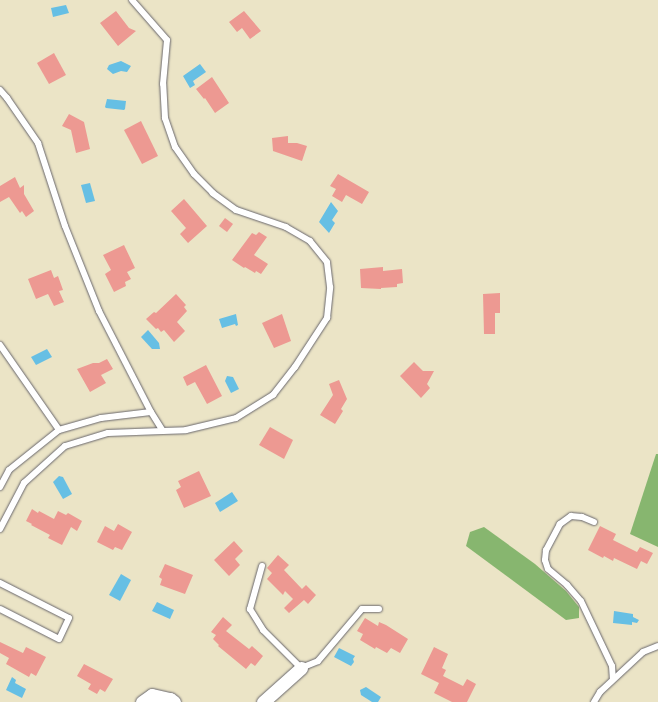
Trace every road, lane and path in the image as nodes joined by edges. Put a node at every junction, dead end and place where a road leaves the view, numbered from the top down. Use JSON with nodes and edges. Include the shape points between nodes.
{"nodes":[{"id":1,"x":132,"y":0,"type":"edge"},
{"id":2,"x":0,"y":90,"type":"edge"},
{"id":3,"x":0,"y":345,"type":"edge"},
{"id":4,"x":151,"y":412,"type":"junction"},
{"id":5,"x":59,"y":430,"type":"junction"},
{"id":6,"x":163,"y":431,"type":"junction"},
{"id":7,"x":0,"y":487,"type":"edge"},
{"id":8,"x":594,"y":522,"type":"dead end"},
{"id":9,"x":0,"y":529,"type":"edge"},
{"id":10,"x":262,"y":566,"type":"dead end"},
{"id":11,"x":0,"y":583,"type":"edge"},
{"id":12,"x":0,"y":609,"type":"edge"},
{"id":13,"x":379,"y":609,"type":"dead end"},
{"id":14,"x":658,"y":646,"type":"edge"},
{"id":15,"x":301,"y":668,"type":"junction"},
{"id":16,"x":613,"y":679,"type":"junction"},
{"id":17,"x":142,"y":702,"type":"edge"},
{"id":18,"x":174,"y":702,"type":"edge"},
{"id":19,"x":263,"y":702,"type":"edge"},
{"id":20,"x":594,"y":702,"type":"edge"}],
"edges":[{"from":1,"to":6,"type":"lane","via":[[167,40],[163,84],[165,118],[175,147],[194,174],[213,193],[236,210],[286,227],[310,241],[327,262],[330,287],[327,318],[273,395],[236,418],[186,430]]},
{"from":2,"to":4,"type":"lane","via":[[38,143],[65,226],[99,310]]},
{"from":3,"to":5,"type":"lane"},
{"from":4,"to":5,"type":"lane","via":[[101,418]]},
{"from":4,"to":6,"type":"lane"},
{"from":5,"to":7,"type":"lane","via":[[9,470]]},
{"from":6,"to":9,"type":"lane","via":[[108,432],[65,446],[24,483]]},
{"from":8,"to":16,"type":"lane","via":[[571,516],[560,524],[546,550],[545,560],[548,569],[568,586],[580,601],[612,666]]},
{"from":10,"to":15,"type":"lane","via":[[250,610],[263,630]]},
{"from":11,"to":12,"type":"lane","via":[[70,618],[59,639]]},
{"from":13,"to":15,"type":"lane","via":[[362,609],[318,661]]},
{"from":14,"to":16,"type":"lane","via":[[643,652]]},
{"from":15,"to":19,"type":"street"},
{"from":16,"to":20,"type":"lane"},
{"from":17,"to":18,"type":"street","via":[[152,695]]}]}
